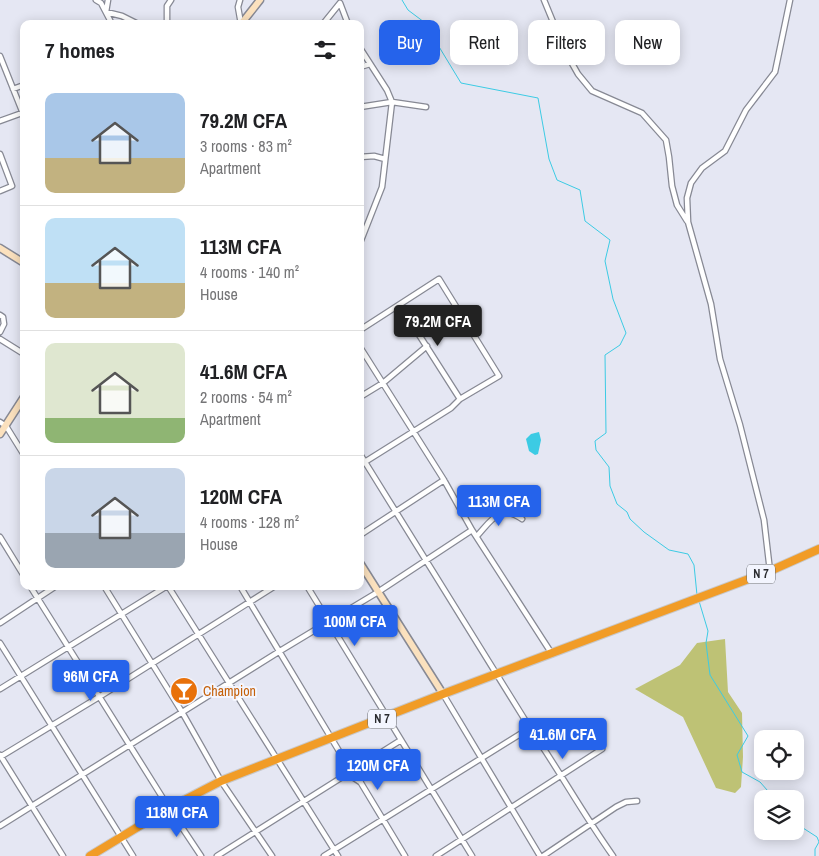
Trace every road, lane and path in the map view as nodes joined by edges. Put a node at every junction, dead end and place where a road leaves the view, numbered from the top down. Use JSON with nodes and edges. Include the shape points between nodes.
{"nodes":[{"id":1,"x":96,"y":0,"type":"edge"},
{"id":2,"x":108,"y":0,"type":"edge"},
{"id":3,"x":171,"y":0,"type":"edge"},
{"id":4,"x":240,"y":0,"type":"edge"},
{"id":5,"x":260,"y":0,"type":"edge"},
{"id":6,"x":544,"y":0,"type":"edge"},
{"id":7,"x":790,"y":0,"type":"edge"},
{"id":8,"x":340,"y":1,"type":"edge"},
{"id":9,"x":106,"y":12,"type":"junction"},
{"id":10,"x":110,"y":20,"type":"edge"},
{"id":11,"x":130,"y":20,"type":"edge"},
{"id":12,"x":167,"y":20,"type":"edge"},
{"id":13,"x":240,"y":20,"type":"edge"},
{"id":14,"x":244,"y":20,"type":"edge"},
{"id":15,"x":326,"y":20,"type":"edge"},
{"id":16,"x":347,"y":20,"type":"edge"},
{"id":17,"x":364,"y":54,"type":"edge"},
{"id":18,"x":0,"y":56,"type":"edge"},
{"id":19,"x":370,"y":64,"type":"junction"},
{"id":20,"x":364,"y":66,"type":"edge"},
{"id":21,"x":6,"y":71,"type":"junction"},
{"id":22,"x":0,"y":73,"type":"edge"},
{"id":23,"x":20,"y":86,"type":"edge"},
{"id":24,"x":13,"y":89,"type":"junction"},
{"id":25,"x":392,"y":102,"type":"junction"},
{"id":26,"x":20,"y":106,"type":"edge"},
{"id":27,"x":364,"y":106,"type":"edge"},
{"id":28,"x":426,"y":107,"type":"dead end"},
{"id":29,"x":20,"y":115,"type":"edge"},
{"id":30,"x":0,"y":121,"type":"edge"},
{"id":31,"x":0,"y":154,"type":"edge"},
{"id":32,"x":364,"y":157,"type":"edge"},
{"id":33,"x":385,"y":159,"type":"junction"},
{"id":34,"x":0,"y":191,"type":"edge"},
{"id":35,"x":688,"y":222,"type":"junction"},
{"id":36,"x":364,"y":233,"type":"edge"},
{"id":37,"x":0,"y":248,"type":"edge"},
{"id":38,"x":20,"y":260,"type":"edge"},
{"id":39,"x":400,"y":305,"type":"junction"},
{"id":40,"x":0,"y":315,"type":"edge"},
{"id":41,"x":364,"y":328,"type":"edge"},
{"id":42,"x":0,"y":332,"type":"edge"},
{"id":43,"x":0,"y":339,"type":"edge"},
{"id":44,"x":427,"y":346,"type":"junction"},
{"id":45,"x":20,"y":352,"type":"edge"},
{"id":46,"x":364,"y":354,"type":"edge"},
{"id":47,"x":382,"y":383,"type":"junction"},
{"id":48,"x":364,"y":394,"type":"edge"},
{"id":49,"x":460,"y":399,"type":"junction"},
{"id":50,"x":20,"y":402,"type":"edge"},
{"id":51,"x":3,"y":424,"type":"edge"},
{"id":52,"x":414,"y":432,"type":"junction"},
{"id":53,"x":0,"y":434,"type":"edge"},
{"id":54,"x":20,"y":450,"type":"edge"},
{"id":55,"x":364,"y":462,"type":"edge"},
{"id":56,"x":364,"y":466,"type":"edge"},
{"id":57,"x":444,"y":480,"type":"junction"},
{"id":58,"x":396,"y":511,"type":"junction"},
{"id":59,"x":522,"y":519,"type":"dead end"},
{"id":60,"x":472,"y":530,"type":"junction"},
{"id":61,"x":364,"y":532,"type":"edge"},
{"id":62,"x":477,"y":536,"type":"junction"},
{"id":63,"x":0,"y":537,"type":"edge"},
{"id":64,"x":819,"y":549,"type":"edge"},
{"id":65,"x":427,"y":560,"type":"junction"},
{"id":66,"x":364,"y":569,"type":"edge"},
{"id":67,"x":20,"y":570,"type":"edge"},
{"id":68,"x":770,"y":571,"type":"junction"},
{"id":69,"x":33,"y":590,"type":"edge"},
{"id":70,"x":50,"y":590,"type":"edge"},
{"id":71,"x":106,"y":590,"type":"edge"},
{"id":72,"x":162,"y":590,"type":"edge"},
{"id":73,"x":171,"y":590,"type":"edge"},
{"id":74,"x":242,"y":590,"type":"edge"},
{"id":75,"x":268,"y":590,"type":"edge"},
{"id":76,"x":309,"y":590,"type":"edge"},
{"id":77,"x":378,"y":592,"type":"junction"},
{"id":78,"x":38,"y":598,"type":"junction"},
{"id":79,"x":249,"y":602,"type":"junction"},
{"id":80,"x":122,"y":615,"type":"junction"},
{"id":81,"x":328,"y":621,"type":"junction"},
{"id":82,"x":0,"y":623,"type":"edge"},
{"id":83,"x":198,"y":633,"type":"junction"},
{"id":84,"x":0,"y":643,"type":"edge"},
{"id":85,"x":68,"y":647,"type":"junction"},
{"id":86,"x":280,"y":651,"type":"junction"},
{"id":87,"x":552,"y":654,"type":"junction"},
{"id":88,"x":152,"y":663,"type":"junction"},
{"id":89,"x":497,"y":674,"type":"junction"},
{"id":90,"x":20,"y":676,"type":"junction"},
{"id":91,"x":230,"y":682,"type":"junction"},
{"id":92,"x":0,"y":689,"type":"edge"},
{"id":93,"x":443,"y":694,"type":"junction"},
{"id":94,"x":99,"y":697,"type":"junction"},
{"id":95,"x":182,"y":712,"type":"junction"},
{"id":96,"x":386,"y":717,"type":"junction"},
{"id":97,"x":51,"y":726,"type":"junction"},
{"id":98,"x":530,"y":728,"type":"junction"},
{"id":99,"x":331,"y":738,"type":"junction"},
{"id":100,"x":401,"y":740,"type":"junction"},
{"id":101,"x":130,"y":746,"type":"junction"},
{"id":102,"x":602,"y":749,"type":"dead end"},
{"id":103,"x":0,"y":756,"type":"edge"},
{"id":104,"x":481,"y":758,"type":"junction"},
{"id":105,"x":276,"y":759,"type":"junction"},
{"id":106,"x":345,"y":761,"type":"junction"},
{"id":107,"x":356,"y":769,"type":"junction"},
{"id":108,"x":348,"y":774,"type":"junction"},
{"id":109,"x":81,"y":775,"type":"junction"},
{"id":110,"x":561,"y":776,"type":"junction"},
{"id":111,"x":221,"y":781,"type":"junction"},
{"id":112,"x":361,"y":783,"type":"junction"},
{"id":113,"x":432,"y":789,"type":"junction"},
{"id":114,"x":637,"y":800,"type":"dead end"},
{"id":115,"x":304,"y":801,"type":"junction"},
{"id":116,"x":32,"y":806,"type":"junction"},
{"id":117,"x":169,"y":808,"type":"junction"},
{"id":118,"x":511,"y":808,"type":"junction"},
{"id":119,"x":383,"y":819,"type":"junction"},
{"id":120,"x":590,"y":824,"type":"junction"},
{"id":121,"x":0,"y":826,"type":"edge"},
{"id":122,"x":256,"y":832,"type":"junction"},
{"id":123,"x":120,"y":837,"type":"junction"},
{"id":124,"x":462,"y":839,"type":"junction"},
{"id":125,"x":334,"y":850,"type":"junction"},
{"id":126,"x":63,"y":856,"type":"edge"},
{"id":127,"x":90,"y":856,"type":"edge"},
{"id":128,"x":133,"y":856,"type":"edge"},
{"id":129,"x":201,"y":856,"type":"edge"},
{"id":130,"x":217,"y":856,"type":"edge"},
{"id":131,"x":272,"y":856,"type":"edge"},
{"id":132,"x":324,"y":856,"type":"edge"},
{"id":133,"x":338,"y":856,"type":"edge"},
{"id":134,"x":405,"y":856,"type":"edge"},
{"id":135,"x":436,"y":856,"type":"edge"},
{"id":136,"x":472,"y":856,"type":"edge"},
{"id":137,"x":541,"y":856,"type":"edge"},
{"id":138,"x":613,"y":856,"type":"edge"}],
"edges":[{"from":1,"to":9,"type":"street"},
{"from":2,"to":9,"type":"street"},
{"from":3,"to":12,"type":"street","via":[[167,6]]},
{"from":4,"to":13,"type":"street"},
{"from":5,"to":14,"type":"street"},
{"from":6,"to":35,"type":"street","via":[[565,51],[592,91],[642,113],[666,140],[674,195]]},
{"from":7,"to":35,"type":"street","via":[[775,72],[746,110],[725,150],[702,168],[691,183],[687,198]]},
{"from":8,"to":15,"type":"street"},
{"from":8,"to":16,"type":"street"},
{"from":9,"to":10,"type":"street"},
{"from":9,"to":11,"type":"street"},
{"from":17,"to":19,"type":"street"},
{"from":18,"to":21,"type":"street"},
{"from":19,"to":20,"type":"street"},
{"from":19,"to":25,"type":"street"},
{"from":21,"to":22,"type":"street"},
{"from":21,"to":24,"type":"street"},
{"from":23,"to":24,"type":"street"},
{"from":24,"to":26,"type":"street"},
{"from":25,"to":27,"type":"street"},
{"from":25,"to":28,"type":"street"},
{"from":25,"to":33,"type":"street"},
{"from":29,"to":30,"type":"street"},
{"from":31,"to":34,"type":"street","via":[[12,186]]},
{"from":32,"to":33,"type":"street"},
{"from":33,"to":36,"type":"street","via":[[382,187]]},
{"from":35,"to":68,"type":"street","via":[[711,304],[720,359],[764,520]]},
{"from":37,"to":38,"type":"street"},
{"from":39,"to":41,"type":"street"},
{"from":39,"to":44,"type":"street"},
{"from":39,"to":49,"type":"street","via":[[439,279],[499,376]]},
{"from":40,"to":42,"type":"street","via":[[4,324]]},
{"from":43,"to":45,"type":"street"},
{"from":44,"to":47,"type":"street"},
{"from":44,"to":49,"type":"street"},
{"from":46,"to":47,"type":"street"},
{"from":47,"to":48,"type":"street"},
{"from":47,"to":52,"type":"street"},
{"from":49,"to":52,"type":"street"},
{"from":50,"to":51,"type":"street"},
{"from":51,"to":53,"type":"street"},
{"from":51,"to":54,"type":"street"},
{"from":52,"to":55,"type":"street"},
{"from":52,"to":57,"type":"street"},
{"from":56,"to":58,"type":"street"},
{"from":57,"to":58,"type":"street"},
{"from":57,"to":60,"type":"street"},
{"from":58,"to":61,"type":"street"},
{"from":58,"to":65,"type":"street"},
{"from":59,"to":62,"type":"street","via":[[512,512],[502,512]]},
{"from":60,"to":62,"type":"street"},
{"from":60,"to":65,"type":"street"},
{"from":62,"to":87,"type":"street"},
{"from":63,"to":67,"type":"street"},
{"from":64,"to":68,"type":"highway","number":"N 7"},
{"from":65,"to":77,"type":"street"},
{"from":65,"to":89,"type":"street"},
{"from":66,"to":77,"type":"street"},
{"from":68,"to":87,"type":"highway","number":"N 7"},
{"from":69,"to":78,"type":"street"},
{"from":70,"to":78,"type":"street"},
{"from":71,"to":80,"type":"street"},
{"from":72,"to":80,"type":"street"},
{"from":73,"to":83,"type":"street"},
{"from":74,"to":79,"type":"street"},
{"from":75,"to":79,"type":"street"},
{"from":76,"to":81,"type":"street"},
{"from":77,"to":81,"type":"street"},
{"from":77,"to":93,"type":"street"},
{"from":78,"to":82,"type":"street"},
{"from":78,"to":85,"type":"street"},
{"from":79,"to":83,"type":"street"},
{"from":79,"to":86,"type":"street"},
{"from":80,"to":85,"type":"street"},
{"from":80,"to":88,"type":"street"},
{"from":81,"to":86,"type":"street"},
{"from":81,"to":96,"type":"street"},
{"from":83,"to":88,"type":"street"},
{"from":83,"to":91,"type":"street"},
{"from":84,"to":90,"type":"street"},
{"from":85,"to":90,"type":"street"},
{"from":85,"to":94,"type":"street"},
{"from":86,"to":91,"type":"street"},
{"from":86,"to":99,"type":"street"},
{"from":87,"to":89,"type":"highway","number":"N 7"},
{"from":88,"to":94,"type":"street"},
{"from":88,"to":95,"type":"street"},
{"from":89,"to":93,"type":"highway","number":"N 7"},
{"from":89,"to":98,"type":"street"},
{"from":90,"to":92,"type":"street"},
{"from":90,"to":97,"type":"street"},
{"from":91,"to":95,"type":"street"},
{"from":91,"to":105,"type":"street"},
{"from":93,"to":96,"type":"highway","number":"N 7"},
{"from":93,"to":104,"type":"street"},
{"from":94,"to":97,"type":"street"},
{"from":94,"to":101,"type":"street"},
{"from":95,"to":101,"type":"street"},
{"from":95,"to":111,"type":"street"},
{"from":96,"to":99,"type":"highway","number":"N 7"},
{"from":96,"to":100,"type":"street"},
{"from":97,"to":103,"type":"street"},
{"from":97,"to":109,"type":"street"},
{"from":98,"to":104,"type":"street"},
{"from":98,"to":110,"type":"street"},
{"from":99,"to":105,"type":"highway","number":"N 7"},
{"from":99,"to":106,"type":"street"},
{"from":100,"to":107,"type":"street"},
{"from":100,"to":113,"type":"street"},
{"from":101,"to":109,"type":"street"},
{"from":101,"to":117,"type":"street"},
{"from":102,"to":110,"type":"street"},
{"from":103,"to":116,"type":"street"},
{"from":104,"to":113,"type":"street"},
{"from":104,"to":118,"type":"street"},
{"from":105,"to":111,"type":"highway","number":"N 7"},
{"from":105,"to":115,"type":"street"},
{"from":106,"to":107,"type":"street"},
{"from":106,"to":108,"type":"street"},
{"from":107,"to":108,"type":"street"},
{"from":107,"to":112,"type":"street"},
{"from":108,"to":112,"type":"street"},
{"from":108,"to":115,"type":"street"},
{"from":109,"to":116,"type":"street"},
{"from":109,"to":123,"type":"street"},
{"from":110,"to":118,"type":"street"},
{"from":110,"to":120,"type":"street"},
{"from":111,"to":117,"type":"highway","number":"N 7"},
{"from":111,"to":122,"type":"street"},
{"from":112,"to":119,"type":"street"},
{"from":113,"to":119,"type":"street"},
{"from":113,"to":124,"type":"street"},
{"from":114,"to":120,"type":"street","via":[[616,807]]},
{"from":115,"to":122,"type":"street"},
{"from":115,"to":125,"type":"street"},
{"from":116,"to":121,"type":"street"},
{"from":116,"to":126,"type":"street"},
{"from":117,"to":123,"type":"highway","number":"N 7"},
{"from":117,"to":129,"type":"street"},
{"from":118,"to":124,"type":"street"},
{"from":118,"to":137,"type":"street"},
{"from":119,"to":125,"type":"street"},
{"from":119,"to":134,"type":"street"},
{"from":120,"to":137,"type":"street"},
{"from":120,"to":138,"type":"street"},
{"from":122,"to":130,"type":"street"},
{"from":122,"to":131,"type":"street"},
{"from":123,"to":127,"type":"highway","number":"N 7"},
{"from":123,"to":128,"type":"street"},
{"from":124,"to":135,"type":"street"},
{"from":124,"to":136,"type":"street"},
{"from":125,"to":132,"type":"street"},
{"from":125,"to":133,"type":"street"}]}
